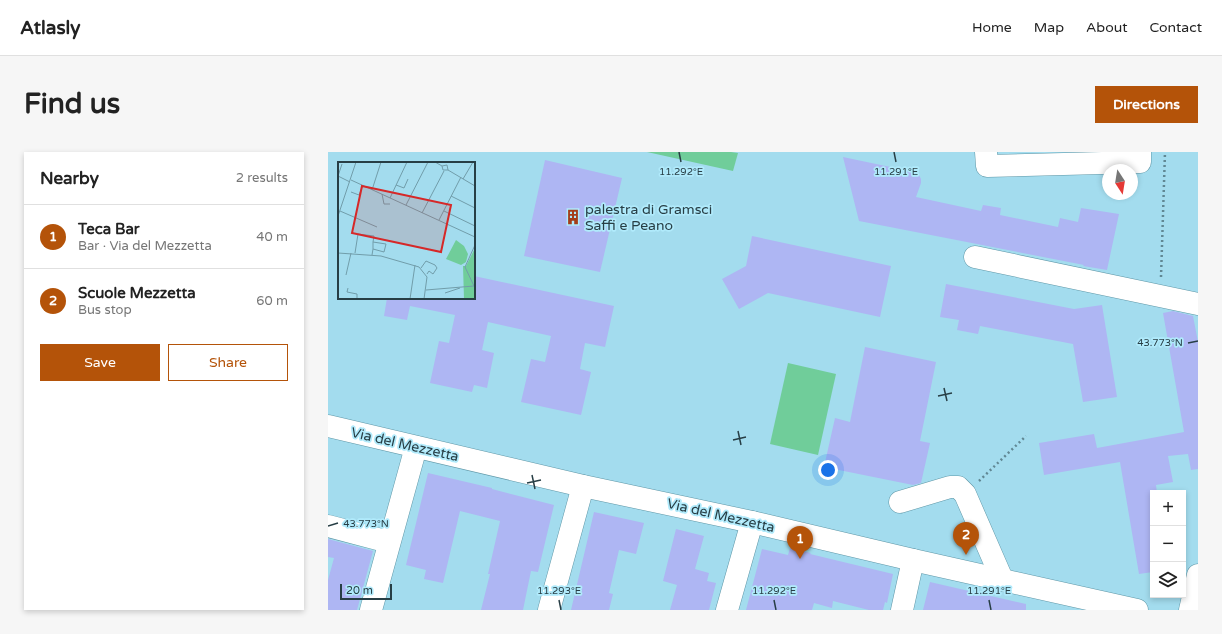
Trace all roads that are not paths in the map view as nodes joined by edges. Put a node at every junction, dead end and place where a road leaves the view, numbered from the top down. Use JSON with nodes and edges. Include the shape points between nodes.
{"nodes":[{"id":1,"x":986,"y":152,"type":"edge"},
{"id":2,"x":1140,"y":152,"type":"edge"},
{"id":3,"x":976,"y":257,"type":"dead end"},
{"id":4,"x":1198,"y":304,"type":"edge"},
{"id":5,"x":328,"y":426,"type":"edge"},
{"id":6,"x":416,"y":447,"type":"junction"},
{"id":7,"x":583,"y":486,"type":"junction"},
{"id":8,"x":900,"y":502,"type":"dead end"},
{"id":9,"x":752,"y":522,"type":"junction"},
{"id":10,"x":328,"y":526,"type":"edge"},
{"id":11,"x":390,"y":542,"type":"junction"},
{"id":12,"x":913,"y":560,"type":"junction"},
{"id":13,"x":1198,"y":575,"type":"edge"},
{"id":14,"x":1002,"y":579,"type":"junction"},
{"id":15,"x":1094,"y":606,"type":"edge"},
{"id":16,"x":371,"y":610,"type":"edge"},
{"id":17,"x":549,"y":610,"type":"edge"},
{"id":18,"x":727,"y":610,"type":"edge"},
{"id":19,"x":902,"y":610,"type":"edge"},
{"id":20,"x":1137,"y":610,"type":"edge"},
{"id":21,"x":1190,"y":610,"type":"edge"}],
"edges":[{"from":1,"to":2,"type":"street","via":[[987,166],[1140,162]]},
{"from":3,"to":4,"type":"street"},
{"from":5,"to":6,"type":"street","name":"Via del Mezzetta"},
{"from":6,"to":7,"type":"street","name":"Via del Mezzetta"},
{"from":6,"to":11,"type":"street"},
{"from":7,"to":9,"type":"street","name":"Via del Mezzetta"},
{"from":7,"to":17,"type":"street"},
{"from":8,"to":14,"type":"street","via":[[950,486],[958,487],[965,494]]},
{"from":9,"to":12,"type":"street","name":"Via del Mezzetta"},
{"from":9,"to":18,"type":"street"},
{"from":10,"to":11,"type":"street"},
{"from":11,"to":16,"type":"street"},
{"from":12,"to":14,"type":"street","name":"Via del Mezzetta"},
{"from":12,"to":19,"type":"street"},
{"from":13,"to":21,"type":"street"},
{"from":14,"to":15,"type":"street","name":"Via del Mezzetta"},
{"from":15,"to":20,"type":"street","name":"Via del Mezzetta"}]}
